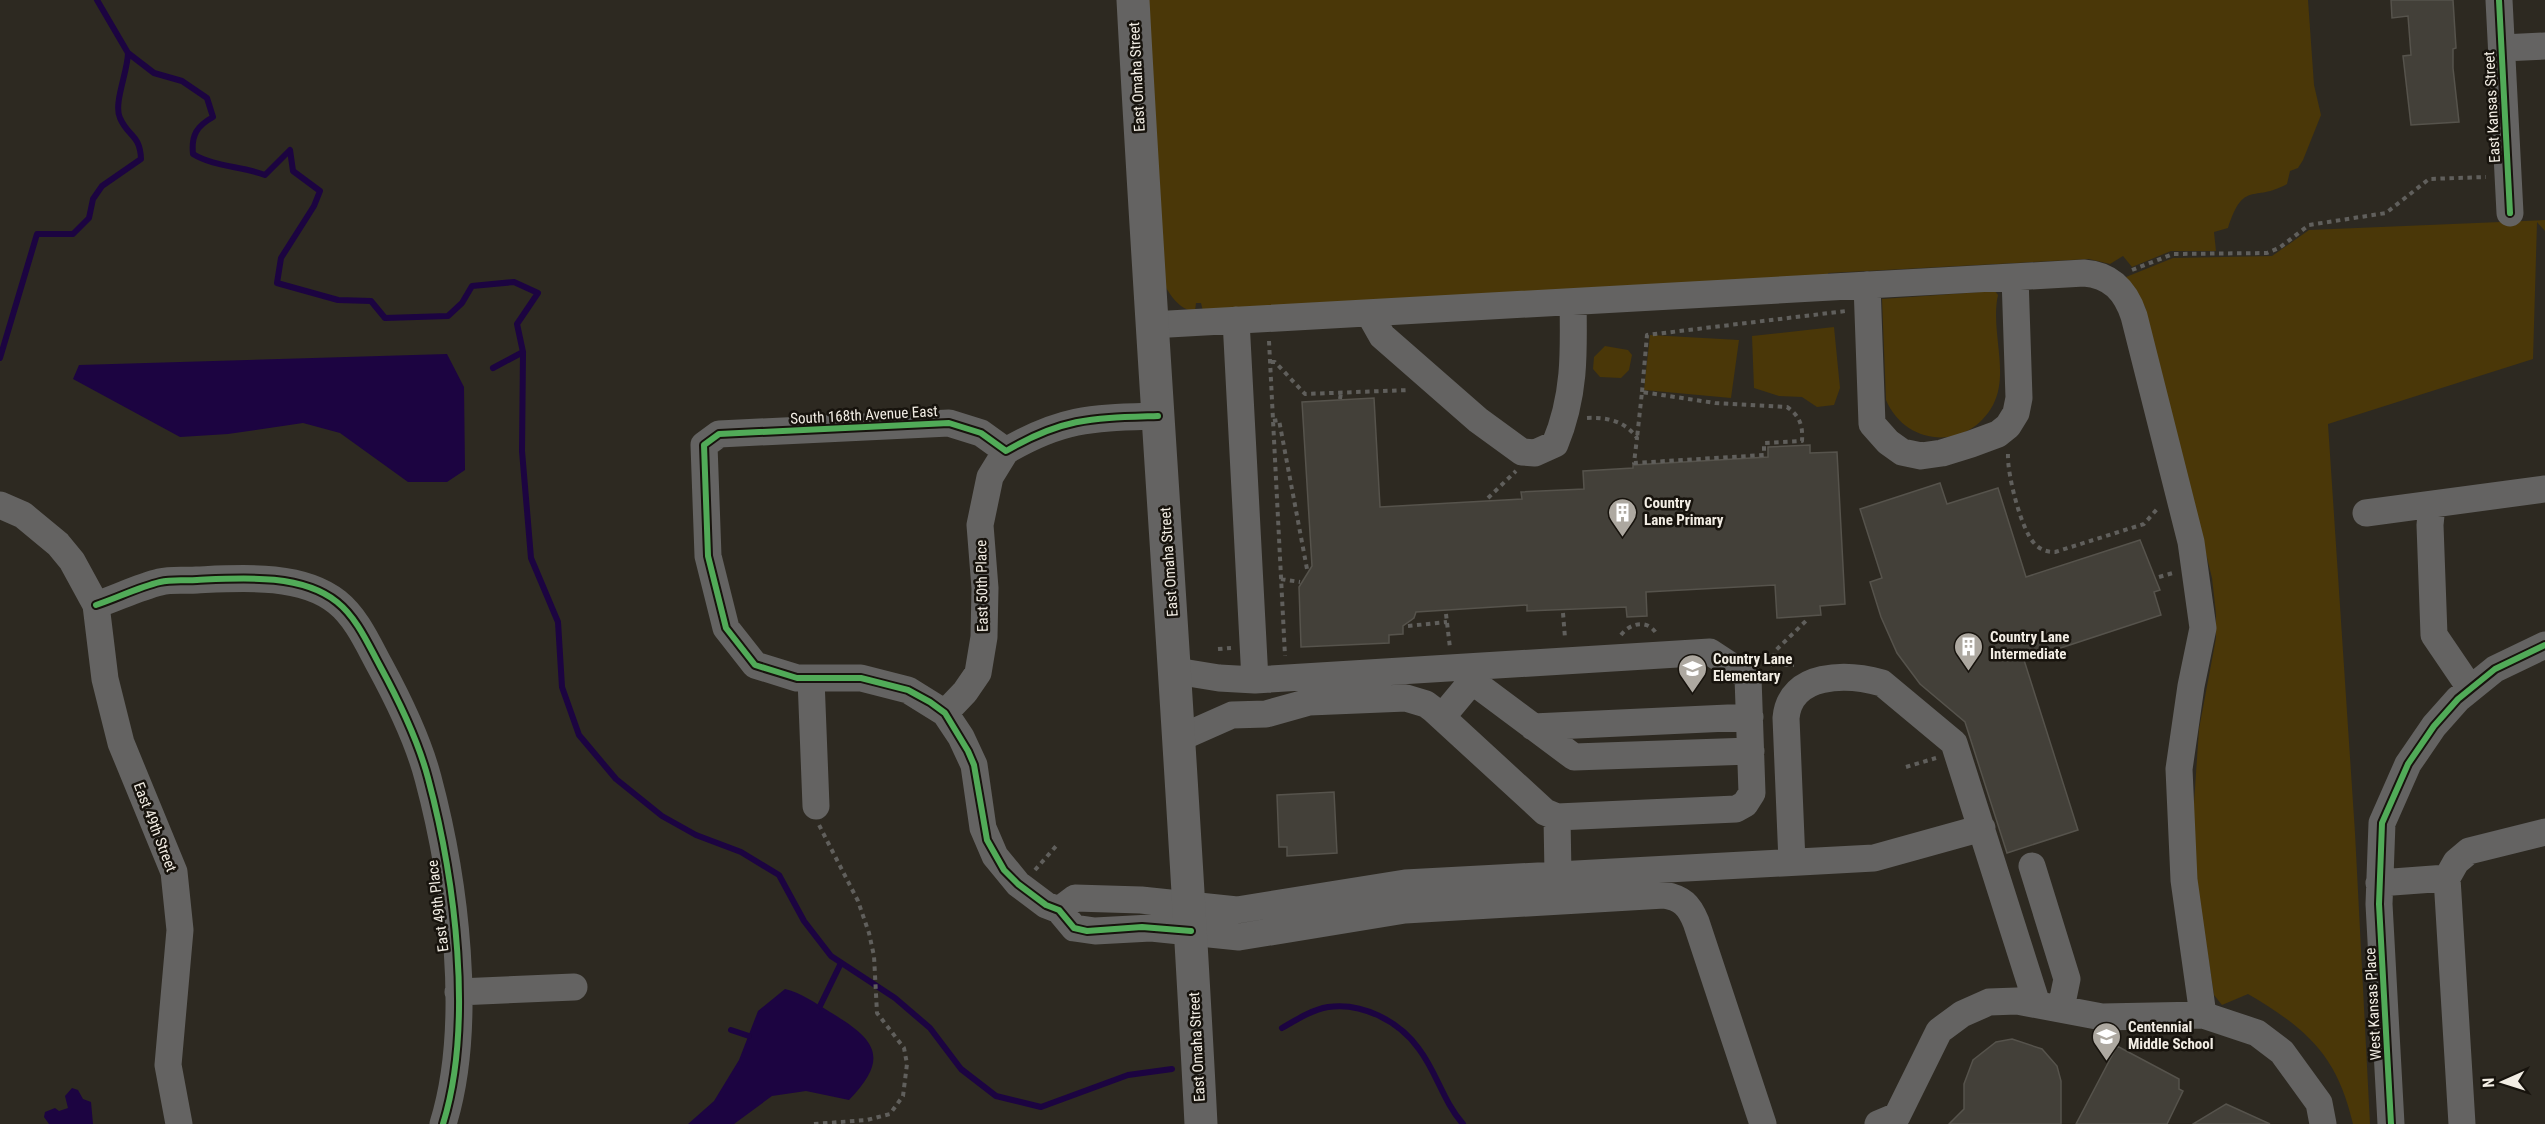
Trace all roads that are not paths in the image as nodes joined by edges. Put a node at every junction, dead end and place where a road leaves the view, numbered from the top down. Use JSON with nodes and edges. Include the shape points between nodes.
{"nodes":[{"id":1,"x":1133,"y":0,"type":"edge"},
{"id":2,"x":2499,"y":0,"type":"edge"},
{"id":3,"x":2545,"y":46,"type":"edge"},
{"id":4,"x":2502,"y":48,"type":"junction"},
{"id":5,"x":2510,"y":213,"type":"dead end"},
{"id":6,"x":2015,"y":277,"type":"junction"},
{"id":7,"x":1867,"y":285,"type":"junction"},
{"id":8,"x":1573,"y":302,"type":"junction"},
{"id":9,"x":1369,"y":313,"type":"junction"},
{"id":10,"x":1236,"y":320,"type":"junction"},
{"id":11,"x":1151,"y":325,"type":"junction"},
{"id":12,"x":1158,"y":416,"type":"junction"},
{"id":13,"x":1006,"y":451,"type":"junction"},
{"id":14,"x":2545,"y":489,"type":"edge"},
{"id":15,"x":0,"y":505,"type":"edge"},
{"id":16,"x":2432,"y":505,"type":"junction"},
{"id":17,"x":2366,"y":513,"type":"dead end"},
{"id":18,"x":96,"y":605,"type":"junction"},
{"id":19,"x":2545,"y":645,"type":"edge"},
{"id":20,"x":1176,"y":671,"type":"junction"},
{"id":21,"x":1403,"y":671,"type":"junction"},
{"id":22,"x":1478,"y":675,"type":"junction"},
{"id":23,"x":811,"y":679,"type":"junction"},
{"id":24,"x":1255,"y":680,"type":"junction"},
{"id":25,"x":2470,"y":688,"type":"junction"},
{"id":26,"x":1406,"y":698,"type":"junction"},
{"id":27,"x":945,"y":713,"type":"junction"},
{"id":28,"x":1442,"y":717,"type":"junction"},
{"id":29,"x":1750,"y":717,"type":"junction"},
{"id":30,"x":1533,"y":727,"type":"junction"},
{"id":31,"x":1180,"y":738,"type":"junction"},
{"id":32,"x":1751,"y":752,"type":"junction"},
{"id":33,"x":816,"y":806,"type":"road end"},
{"id":34,"x":1557,"y":817,"type":"junction"},
{"id":35,"x":1982,"y":828,"type":"junction"},
{"id":36,"x":2545,"y":832,"type":"edge"},
{"id":37,"x":1792,"y":862,"type":"junction"},
{"id":38,"x":2032,"y":866,"type":"dead end"},
{"id":39,"x":1558,"y":875,"type":"junction"},
{"id":40,"x":2447,"y":878,"type":"junction"},
{"id":41,"x":2379,"y":883,"type":"junction"},
{"id":42,"x":1104,"y":901,"type":"junction"},
{"id":43,"x":1059,"y":910,"type":"junction"},
{"id":44,"x":1190,"y":918,"type":"junction"},
{"id":45,"x":1104,"y":929,"type":"junction"},
{"id":46,"x":574,"y":987,"type":"dead end"},
{"id":47,"x":458,"y":992,"type":"junction"},
{"id":48,"x":2049,"y":1006,"type":"junction"},
{"id":49,"x":2203,"y":1015,"type":"junction"},
{"id":50,"x":179,"y":1124,"type":"edge"},
{"id":51,"x":442,"y":1124,"type":"edge"},
{"id":52,"x":1201,"y":1124,"type":"edge"},
{"id":53,"x":1763,"y":1124,"type":"edge"},
{"id":54,"x":1878,"y":1124,"type":"edge"},
{"id":55,"x":2323,"y":1124,"type":"edge"},
{"id":56,"x":2391,"y":1124,"type":"edge"},
{"id":57,"x":2462,"y":1124,"type":"edge"}],
"edges":[{"from":1,"to":11,"type":"main road","name":"East Omaha Street"},
{"from":2,"to":4,"type":"street","name":"East Kansas Street"},
{"from":3,"to":4,"type":"street"},
{"from":4,"to":5,"type":"street","name":"East Kansas Street"},
{"from":6,"to":7,"type":"street"},
{"from":6,"to":7,"type":"street","via":[[2019,398],[2016,413],[1998,434],[1921,456],[1902,452],[1872,424]]},
{"from":6,"to":49,"type":"street","via":[[2095,274],[2123,290],[2134,316],[2191,542],[2203,628],[2179,769],[2184,880]]},
{"from":7,"to":8,"type":"street"},
{"from":8,"to":9,"type":"street"},
{"from":8,"to":9,"type":"street","via":[[1575,365],[1565,420],[1555,444],[1535,453],[1522,452],[1478,420],[1382,336]]},
{"from":9,"to":10,"type":"street"},
{"from":10,"to":11,"type":"street"},
{"from":10,"to":24,"type":"street"},
{"from":11,"to":12,"type":"main road","name":"East Omaha Street"},
{"from":12,"to":13,"type":"street","via":[[1076,420],[1035,434]]},
{"from":12,"to":20,"type":"main road","name":"East Omaha Street"},
{"from":13,"to":23,"type":"street","name":"South 168th Avenue East","via":[[981,433],[949,423],[719,434],[704,445],[708,556],[726,628],[755,664]]},
{"from":13,"to":27,"type":"street","name":"East 50th Place","via":[[990,477],[980,525],[985,588],[984,637],[978,673]]},
{"from":14,"to":16,"type":"street"},
{"from":15,"to":18,"type":"street","via":[[23,514],[58,544]]},
{"from":16,"to":17,"type":"street"},
{"from":16,"to":25,"type":"street","via":[[2434,635]]},
{"from":18,"to":47,"type":"street","name":"East 49th Place","via":[[161,582],[254,577],[300,584],[337,602],[361,631],[394,693],[428,776],[448,869]]},
{"from":18,"to":50,"type":"street","name":"East 49th Street","via":[[105,679],[121,743],[174,872],[180,930],[168,1065]]},
{"from":19,"to":25,"type":"street","name":"West Kansas Place","via":[[2495,669]]},
{"from":20,"to":24,"type":"street"},
{"from":20,"to":31,"type":"main road","name":"East Omaha Street"},
{"from":21,"to":22,"type":"street"},
{"from":21,"to":24,"type":"street"},
{"from":21,"to":26,"type":"street"},
{"from":22,"to":28,"type":"street"},
{"from":22,"to":29,"type":"street","via":[[1710,652],[1748,676]]},
{"from":22,"to":30,"type":"street"},
{"from":23,"to":27,"type":"street","via":[[861,678],[908,690]]},
{"from":23,"to":33,"type":"street"},
{"from":25,"to":41,"type":"street","name":"West Kansas Place","via":[[2434,726],[2408,764],[2382,823]]},
{"from":26,"to":28,"type":"street","via":[[1426,704]]},
{"from":26,"to":31,"type":"street","via":[[1309,702],[1266,714],[1232,715]]},
{"from":27,"to":43,"type":"street","via":[[974,765],[987,840],[1004,870],[1039,900]]},
{"from":28,"to":34,"type":"street","via":[[1545,812]]},
{"from":29,"to":30,"type":"street"},
{"from":29,"to":32,"type":"street"},
{"from":30,"to":32,"type":"street","via":[[1574,757]]},
{"from":31,"to":44,"type":"main road","name":"East Omaha Street"},
{"from":32,"to":34,"type":"street","via":[[1752,793],[1745,804],[1736,808]]},
{"from":34,"to":39,"type":"street"},
{"from":35,"to":37,"type":"street","via":[[1874,858]]},
{"from":35,"to":37,"type":"street","via":[[1954,743],[1882,683],[1825,679],[1803,685],[1787,705]]},
{"from":35,"to":48,"type":"street"},
{"from":36,"to":40,"type":"street","via":[[2469,852],[2456,862]]},
{"from":37,"to":39,"type":"street"},
{"from":38,"to":48,"type":"street","via":[[2067,979]]},
{"from":39,"to":44,"type":"street","via":[[1405,883]]},
{"from":40,"to":41,"type":"street"},
{"from":40,"to":57,"type":"street"},
{"from":41,"to":56,"type":"street","name":"West Kansas Place"},
{"from":42,"to":43,"type":"street","via":[[1075,898]]},
{"from":42,"to":44,"type":"street"},
{"from":42,"to":45,"type":"street"},
{"from":43,"to":45,"type":"street","via":[[1074,928]]},
{"from":44,"to":45,"type":"street"},
{"from":44,"to":52,"type":"main road","name":"East Omaha Street"},
{"from":44,"to":53,"type":"street","via":[[1239,937],[1405,910],[1677,897],[1689,906],[1696,922]]},
{"from":46,"to":47,"type":"street"},
{"from":47,"to":51,"type":"street","name":"East 49th Place","via":[[459,1031]]},
{"from":48,"to":49,"type":"street","via":[[2102,1017]]},
{"from":48,"to":54,"type":"street","via":[[1989,1002],[1962,1014],[1939,1031],[1897,1116]]},
{"from":49,"to":55,"type":"street","via":[[2257,1033],[2282,1052],[2319,1103]]}]}
